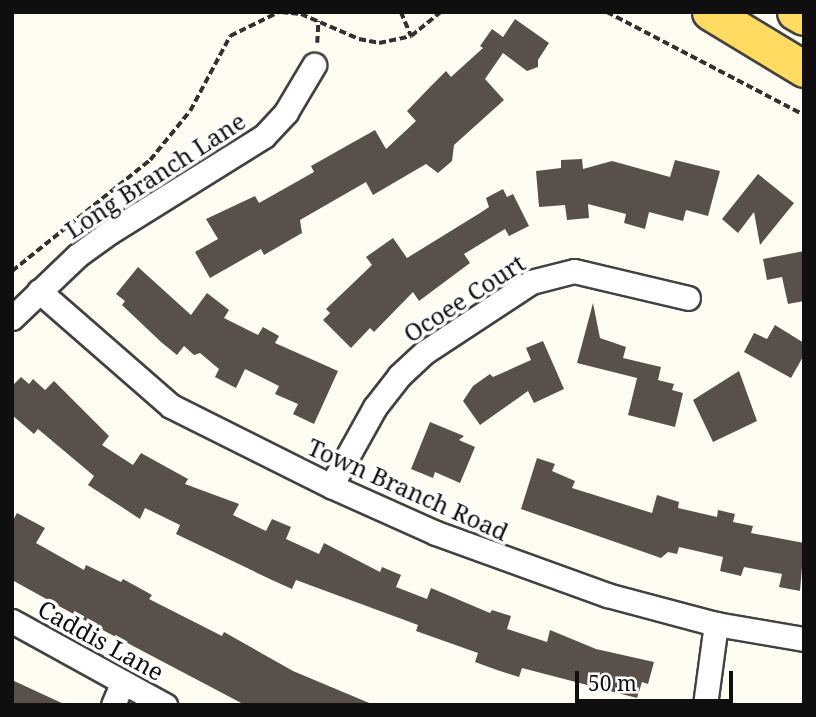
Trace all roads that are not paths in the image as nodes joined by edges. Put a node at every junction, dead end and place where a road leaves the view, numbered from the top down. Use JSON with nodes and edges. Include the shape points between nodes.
{"nodes":[{"id":1,"x":710,"y":12,"type":"edge"},
{"id":2,"x":795,"y":12,"type":"edge"},
{"id":3,"x":804,"y":18,"type":"edge"},
{"id":4,"x":314,"y":65,"type":"dead end"},
{"id":5,"x":804,"y":69,"type":"edge"},
{"id":6,"x":39,"y":291,"type":"junction"},
{"id":7,"x":688,"y":298,"type":"dead end"},
{"id":8,"x":12,"y":318,"type":"edge"},
{"id":9,"x":331,"y":486,"type":"junction"},
{"id":10,"x":12,"y":621,"type":"edge"},
{"id":11,"x":716,"y":624,"type":"junction"},
{"id":12,"x":804,"y":639,"type":"edge"},
{"id":13,"x":123,"y":682,"type":"junction"},
{"id":14,"x":113,"y":705,"type":"edge"},
{"id":15,"x":165,"y":705,"type":"edge"},
{"id":16,"x":705,"y":705,"type":"edge"}],
"edges":[{"from":1,"to":5,"type":"main road"},
{"from":2,"to":3,"type":"main road"},
{"from":4,"to":6,"type":"street","name":"Long Branch Lane","via":[[286,112],[264,136],[110,232]]},
{"from":6,"to":8,"type":"street","name":"Long Branch Lane"},
{"from":6,"to":9,"type":"street","name":"Town Branch Road","via":[[171,406]]},
{"from":7,"to":9,"type":"street","name":"Ocoee Court","via":[[574,271],[531,282],[425,352],[399,376],[375,407]]},
{"from":9,"to":11,"type":"street","name":"Town Branch Road","via":[[512,563]]},
{"from":10,"to":13,"type":"street","name":"Caddis Lane"},
{"from":11,"to":12,"type":"street","name":"Town Branch Road"},
{"from":11,"to":16,"type":"street"},
{"from":13,"to":14,"type":"street"},
{"from":13,"to":15,"type":"street","name":"Caddis Lane"}]}
